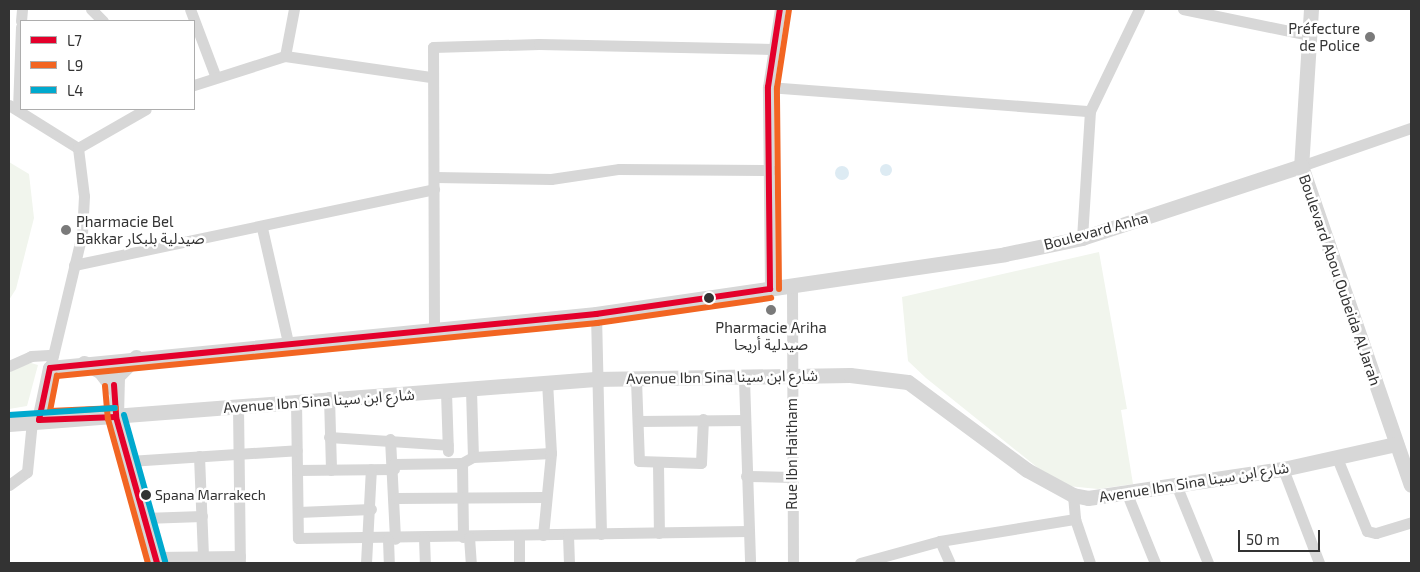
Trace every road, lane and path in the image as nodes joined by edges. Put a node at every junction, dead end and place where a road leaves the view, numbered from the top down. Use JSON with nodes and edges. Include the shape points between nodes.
{"nodes":[{"id":1,"x":91,"y":9,"type":"edge"},
{"id":2,"x":294,"y":9,"type":"edge"},
{"id":3,"x":780,"y":9,"type":"edge"},
{"id":4,"x":1139,"y":9,"type":"edge"},
{"id":5,"x":1183,"y":9,"type":"edge"},
{"id":6,"x":1311,"y":9,"type":"edge"},
{"id":7,"x":102,"y":20,"type":"edge"},
{"id":8,"x":195,"y":22,"type":"edge"},
{"id":9,"x":1308,"y":35,"type":"junction"},
{"id":10,"x":20,"y":37,"type":"edge"},
{"id":11,"x":773,"y":49,"type":"junction"},
{"id":12,"x":285,"y":56,"type":"junction"},
{"id":13,"x":215,"y":75,"type":"junction"},
{"id":14,"x":430,"y":77,"type":"junction"},
{"id":15,"x":195,"y":85,"type":"edge"},
{"id":16,"x":768,"y":87,"type":"junction"},
{"id":17,"x":13,"y":107,"type":"edge"},
{"id":18,"x":144,"y":110,"type":"edge"},
{"id":19,"x":1090,"y":111,"type":"junction"},
{"id":20,"x":1411,"y":128,"type":"edge"},
{"id":21,"x":78,"y":148,"type":"junction"},
{"id":22,"x":1301,"y":166,"type":"junction"},
{"id":23,"x":771,"y":170,"type":"junction"},
{"id":24,"x":435,"y":177,"type":"junction"},
{"id":25,"x":434,"y":189,"type":"junction"},
{"id":26,"x":262,"y":228,"type":"junction"},
{"id":27,"x":1082,"y":238,"type":"junction"},
{"id":28,"x":74,"y":265,"type":"junction"},
{"id":29,"x":792,"y":285,"type":"junction"},
{"id":30,"x":770,"y":289,"type":"junction"},
{"id":31,"x":596,"y":314,"type":"junction"},
{"id":32,"x":434,"y":331,"type":"junction"},
{"id":33,"x":288,"y":347,"type":"junction"},
{"id":34,"x":136,"y":357,"type":"junction"},
{"id":35,"x":51,"y":361,"type":"junction"},
{"id":36,"x":84,"y":364,"type":"junction"},
{"id":37,"x":9,"y":366,"type":"edge"},
{"id":38,"x":792,"y":376,"type":"junction"},
{"id":39,"x":594,"y":378,"type":"junction"},
{"id":40,"x":744,"y":379,"type":"junction"},
{"id":41,"x":636,"y":380,"type":"junction"},
{"id":42,"x":547,"y":381,"type":"junction"},
{"id":43,"x":114,"y":389,"type":"junction"},
{"id":44,"x":471,"y":390,"type":"junction"},
{"id":45,"x":446,"y":392,"type":"junction"},
{"id":46,"x":329,"y":397,"type":"junction"},
{"id":47,"x":296,"y":400,"type":"junction"},
{"id":48,"x":238,"y":406,"type":"junction"},
{"id":49,"x":116,"y":418,"type":"junction"},
{"id":50,"x":703,"y":419,"type":"junction"},
{"id":51,"x":36,"y":420,"type":"junction"},
{"id":52,"x":746,"y":420,"type":"junction"},
{"id":53,"x":638,"y":421,"type":"junction"},
{"id":54,"x":9,"y":424,"type":"edge"},
{"id":55,"x":329,"y":437,"type":"junction"},
{"id":56,"x":390,"y":439,"type":"junction"},
{"id":57,"x":1396,"y":444,"type":"junction"},
{"id":58,"x":448,"y":445,"type":"junction"},
{"id":59,"x":297,"y":450,"type":"junction"},
{"id":60,"x":238,"y":452,"type":"junction"},
{"id":61,"x":551,"y":453,"type":"junction"},
{"id":62,"x":199,"y":456,"type":"junction"},
{"id":63,"x":472,"y":457,"type":"junction"},
{"id":64,"x":1337,"y":458,"type":"junction"},
{"id":65,"x":129,"y":461,"type":"junction"},
{"id":66,"x":448,"y":463,"type":"junction"},
{"id":67,"x":462,"y":463,"type":"junction"},
{"id":68,"x":658,"y":464,"type":"junction"},
{"id":69,"x":394,"y":466,"type":"junction"},
{"id":70,"x":371,"y":469,"type":"junction"},
{"id":71,"x":1283,"y":469,"type":"junction"},
{"id":72,"x":297,"y":470,"type":"junction"},
{"id":73,"x":331,"y":470,"type":"junction"},
{"id":74,"x":746,"y":476,"type":"junction"},
{"id":75,"x":792,"y":477,"type":"junction"},
{"id":76,"x":9,"y":485,"type":"edge"},
{"id":77,"x":1411,"y":485,"type":"edge"},
{"id":78,"x":1177,"y":486,"type":"junction"},
{"id":79,"x":1127,"y":494,"type":"junction"},
{"id":80,"x":1073,"y":495,"type":"junction"},
{"id":81,"x":544,"y":497,"type":"junction"},
{"id":82,"x":396,"y":498,"type":"junction"},
{"id":83,"x":463,"y":498,"type":"junction"},
{"id":84,"x":371,"y":509,"type":"junction"},
{"id":85,"x":298,"y":512,"type":"junction"},
{"id":86,"x":202,"y":516,"type":"junction"},
{"id":87,"x":144,"y":518,"type":"junction"},
{"id":88,"x":1075,"y":519,"type":"junction"},
{"id":89,"x":1411,"y":522,"type":"edge"},
{"id":90,"x":748,"y":531,"type":"junction"},
{"id":91,"x":659,"y":533,"type":"junction"},
{"id":92,"x":601,"y":534,"type":"junction"},
{"id":93,"x":543,"y":535,"type":"junction"},
{"id":94,"x":568,"y":535,"type":"junction"},
{"id":95,"x":519,"y":536,"type":"junction"},
{"id":96,"x":466,"y":537,"type":"junction"},
{"id":97,"x":424,"y":538,"type":"junction"},
{"id":98,"x":367,"y":539,"type":"junction"},
{"id":99,"x":392,"y":539,"type":"junction"},
{"id":100,"x":940,"y":541,"type":"junction"},
{"id":101,"x":203,"y":556,"type":"junction"},
{"id":102,"x":240,"y":559,"type":"edge"},
{"id":103,"x":156,"y":562,"type":"edge"},
{"id":104,"x":1086,"y":562,"type":"edge"},
{"id":105,"x":366,"y":563,"type":"edge"},
{"id":106,"x":389,"y":563,"type":"edge"},
{"id":107,"x":426,"y":563,"type":"edge"},
{"id":108,"x":470,"y":563,"type":"edge"},
{"id":109,"x":520,"y":563,"type":"edge"},
{"id":110,"x":568,"y":563,"type":"edge"},
{"id":111,"x":750,"y":563,"type":"edge"},
{"id":112,"x":794,"y":563,"type":"edge"},
{"id":113,"x":860,"y":563,"type":"edge"},
{"id":114,"x":950,"y":563,"type":"edge"},
{"id":115,"x":1155,"y":563,"type":"edge"},
{"id":116,"x":1205,"y":563,"type":"edge"},
{"id":117,"x":1319,"y":563,"type":"edge"}],
"edges":[{"from":1,"to":7,"type":"street"},
{"from":2,"to":12,"type":"street"},
{"from":3,"to":11,"type":"street"},
{"from":4,"to":19,"type":"street"},
{"from":5,"to":9,"type":"street"},
{"from":6,"to":9,"type":"street","name":"Boulevard Abou Oubeida Al Jarah"},
{"from":8,"to":13,"type":"street"},
{"from":9,"to":22,"type":"street","name":"Boulevard Abou Oubeida Al Jarah"},
{"from":10,"to":17,"type":"street"},
{"from":11,"to":14,"type":"street","via":[[539,44],[432,47]]},
{"from":11,"to":16,"type":"street"},
{"from":12,"to":13,"type":"street"},
{"from":12,"to":14,"type":"street"},
{"from":13,"to":15,"type":"street"},
{"from":14,"to":24,"type":"street"},
{"from":16,"to":19,"type":"street"},
{"from":16,"to":23,"type":"street"},
{"from":17,"to":21,"type":"street"},
{"from":18,"to":21,"type":"street"},
{"from":19,"to":27,"type":"street"},
{"from":20,"to":22,"type":"street","name":"Boulevard Anha"},
{"from":21,"to":28,"type":"street","via":[[84,216]]},
{"from":22,"to":27,"type":"street","name":"Boulevard Anha"},
{"from":22,"to":57,"type":"street","name":"Boulevard Abou Oubeida Al Jarah"},
{"from":23,"to":24,"type":"street","via":[[619,170],[551,179]]},
{"from":23,"to":30,"type":"street"},
{"from":24,"to":25,"type":"street"},
{"from":25,"to":26,"type":"street"},
{"from":25,"to":32,"type":"street"},
{"from":26,"to":28,"type":"street"},
{"from":26,"to":33,"type":"street"},
{"from":27,"to":29,"type":"street","name":"Boulevard Anha"},
{"from":28,"to":35,"type":"street"},
{"from":29,"to":30,"type":"street","name":"Boulevard Anha"},
{"from":29,"to":38,"type":"street","name":"Rue Ibn Haitham"},
{"from":30,"to":31,"type":"street","name":"Boulevard Anha"},
{"from":31,"to":32,"type":"street","name":"Boulevard Anha"},
{"from":31,"to":39,"type":"street"},
{"from":32,"to":33,"type":"street"},
{"from":33,"to":34,"type":"street"},
{"from":34,"to":36,"type":"street"},
{"from":34,"to":43,"type":"street","via":[[120,371]]},
{"from":35,"to":36,"type":"street"},
{"from":35,"to":37,"type":"street","via":[[31,356]]},
{"from":35,"to":51,"type":"street"},
{"from":36,"to":43,"type":"street","via":[[105,376]]},
{"from":38,"to":40,"type":"street","name":"Avenue Ibn Sina شارع ابن سينا"},
{"from":38,"to":75,"type":"street","name":"Rue Ibn Haitham"},
{"from":38,"to":80,"type":"street","name":"Avenue Ibn Sina شارع ابن سينا","via":[[888,376],[908,382],[1026,470]]},
{"from":39,"to":41,"type":"street","name":"Avenue Ibn Sina شارع ابن سينا"},
{"from":39,"to":42,"type":"street","name":"Avenue Ibn Sina شارع ابن سينا"},
{"from":39,"to":92,"type":"street"},
{"from":40,"to":41,"type":"street","name":"Avenue Ibn Sina شارع ابن سينا"},
{"from":40,"to":52,"type":"street"},
{"from":41,"to":53,"type":"street"},
{"from":42,"to":44,"type":"street","name":"Avenue Ibn Sina شارع ابن سينا"},
{"from":42,"to":61,"type":"street"},
{"from":43,"to":49,"type":"street"},
{"from":44,"to":45,"type":"street","name":"Avenue Ibn Sina شارع ابن سينا"},
{"from":44,"to":63,"type":"street"},
{"from":45,"to":46,"type":"street","name":"Avenue Ibn Sina شارع ابن سينا"},
{"from":45,"to":58,"type":"street"},
{"from":46,"to":47,"type":"street","name":"Avenue Ibn Sina شارع ابن سينا"},
{"from":46,"to":55,"type":"street"},
{"from":47,"to":48,"type":"street","name":"Avenue Ibn Sina شارع ابن سينا"},
{"from":47,"to":59,"type":"street"},
{"from":48,"to":49,"type":"street","name":"Avenue Ibn Sina شارع ابن سينا"},
{"from":48,"to":60,"type":"street"},
{"from":49,"to":51,"type":"street","name":"Avenue Ibn Sina شارع ابن سينا"},
{"from":49,"to":65,"type":"street"},
{"from":50,"to":52,"type":"street"},
{"from":50,"to":53,"type":"street"},
{"from":50,"to":68,"type":"street","via":[[701,463]]},
{"from":51,"to":54,"type":"street","name":"Avenue Ibn Sina شارع ابن سينا"},
{"from":51,"to":76,"type":"street","via":[[28,472]]},
{"from":52,"to":74,"type":"street"},
{"from":53,"to":68,"type":"street","via":[[639,461]]},
{"from":55,"to":56,"type":"street"},
{"from":55,"to":73,"type":"street"},
{"from":56,"to":58,"type":"street"},
{"from":56,"to":69,"type":"street"},
{"from":57,"to":64,"type":"street","name":"Avenue Ibn Sina شارع ابن سينا"},
{"from":57,"to":77,"type":"street","name":"Boulevard Abou Oubeida Al Jarah"},
{"from":58,"to":66,"type":"street"},
{"from":59,"to":60,"type":"street"},
{"from":59,"to":72,"type":"street"},
{"from":60,"to":62,"type":"street"},
{"from":60,"to":102,"type":"street"},
{"from":61,"to":63,"type":"street"},
{"from":61,"to":81,"type":"street"},
{"from":62,"to":65,"type":"street"},
{"from":62,"to":86,"type":"street"},
{"from":63,"to":67,"type":"street"},
{"from":64,"to":71,"type":"street","name":"Avenue Ibn Sina شارع ابن سينا"},
{"from":64,"to":89,"type":"street","via":[[1366,531],[1376,533]]},
{"from":65,"to":87,"type":"street"},
{"from":66,"to":67,"type":"street"},
{"from":66,"to":69,"type":"street"},
{"from":67,"to":83,"type":"street"},
{"from":68,"to":91,"type":"street"},
{"from":69,"to":70,"type":"street"},
{"from":69,"to":82,"type":"street"},
{"from":70,"to":73,"type":"street"},
{"from":70,"to":84,"type":"street"},
{"from":71,"to":78,"type":"street","name":"Avenue Ibn Sina شارع ابن سينا"},
{"from":71,"to":117,"type":"street"},
{"from":72,"to":73,"type":"street"},
{"from":72,"to":85,"type":"street"},
{"from":74,"to":75,"type":"street"},
{"from":74,"to":90,"type":"street"},
{"from":75,"to":112,"type":"street","name":"Rue Ibn Haitham"},
{"from":78,"to":79,"type":"street","name":"Avenue Ibn Sina شارع ابن سينا"},
{"from":78,"to":116,"type":"street"},
{"from":79,"to":80,"type":"street","name":"Avenue Ibn Sina شارع ابن سينا","via":[[1088,498]]},
{"from":79,"to":115,"type":"street"},
{"from":80,"to":88,"type":"street"},
{"from":81,"to":83,"type":"street"},
{"from":81,"to":93,"type":"street"},
{"from":82,"to":83,"type":"street"},
{"from":82,"to":99,"type":"street"},
{"from":83,"to":96,"type":"street"},
{"from":84,"to":85,"type":"street"},
{"from":84,"to":98,"type":"street"},
{"from":85,"to":98,"type":"street","via":[[298,538]]},
{"from":86,"to":87,"type":"street"},
{"from":86,"to":101,"type":"street"},
{"from":87,"to":103,"type":"street"},
{"from":88,"to":100,"type":"street"},
{"from":88,"to":104,"type":"street"},
{"from":90,"to":91,"type":"street"},
{"from":90,"to":111,"type":"street"},
{"from":91,"to":92,"type":"street"},
{"from":92,"to":94,"type":"street"},
{"from":93,"to":94,"type":"street"},
{"from":93,"to":95,"type":"street"},
{"from":94,"to":110,"type":"street"},
{"from":95,"to":96,"type":"street"},
{"from":95,"to":109,"type":"street"},
{"from":96,"to":97,"type":"street"},
{"from":96,"to":108,"type":"street"},
{"from":97,"to":99,"type":"street"},
{"from":97,"to":107,"type":"street"},
{"from":98,"to":99,"type":"street"},
{"from":98,"to":105,"type":"street"},
{"from":99,"to":106,"type":"street"},
{"from":100,"to":113,"type":"street"},
{"from":100,"to":114,"type":"street"},
{"from":101,"to":102,"type":"street"},
{"from":101,"to":103,"type":"street"}]}
